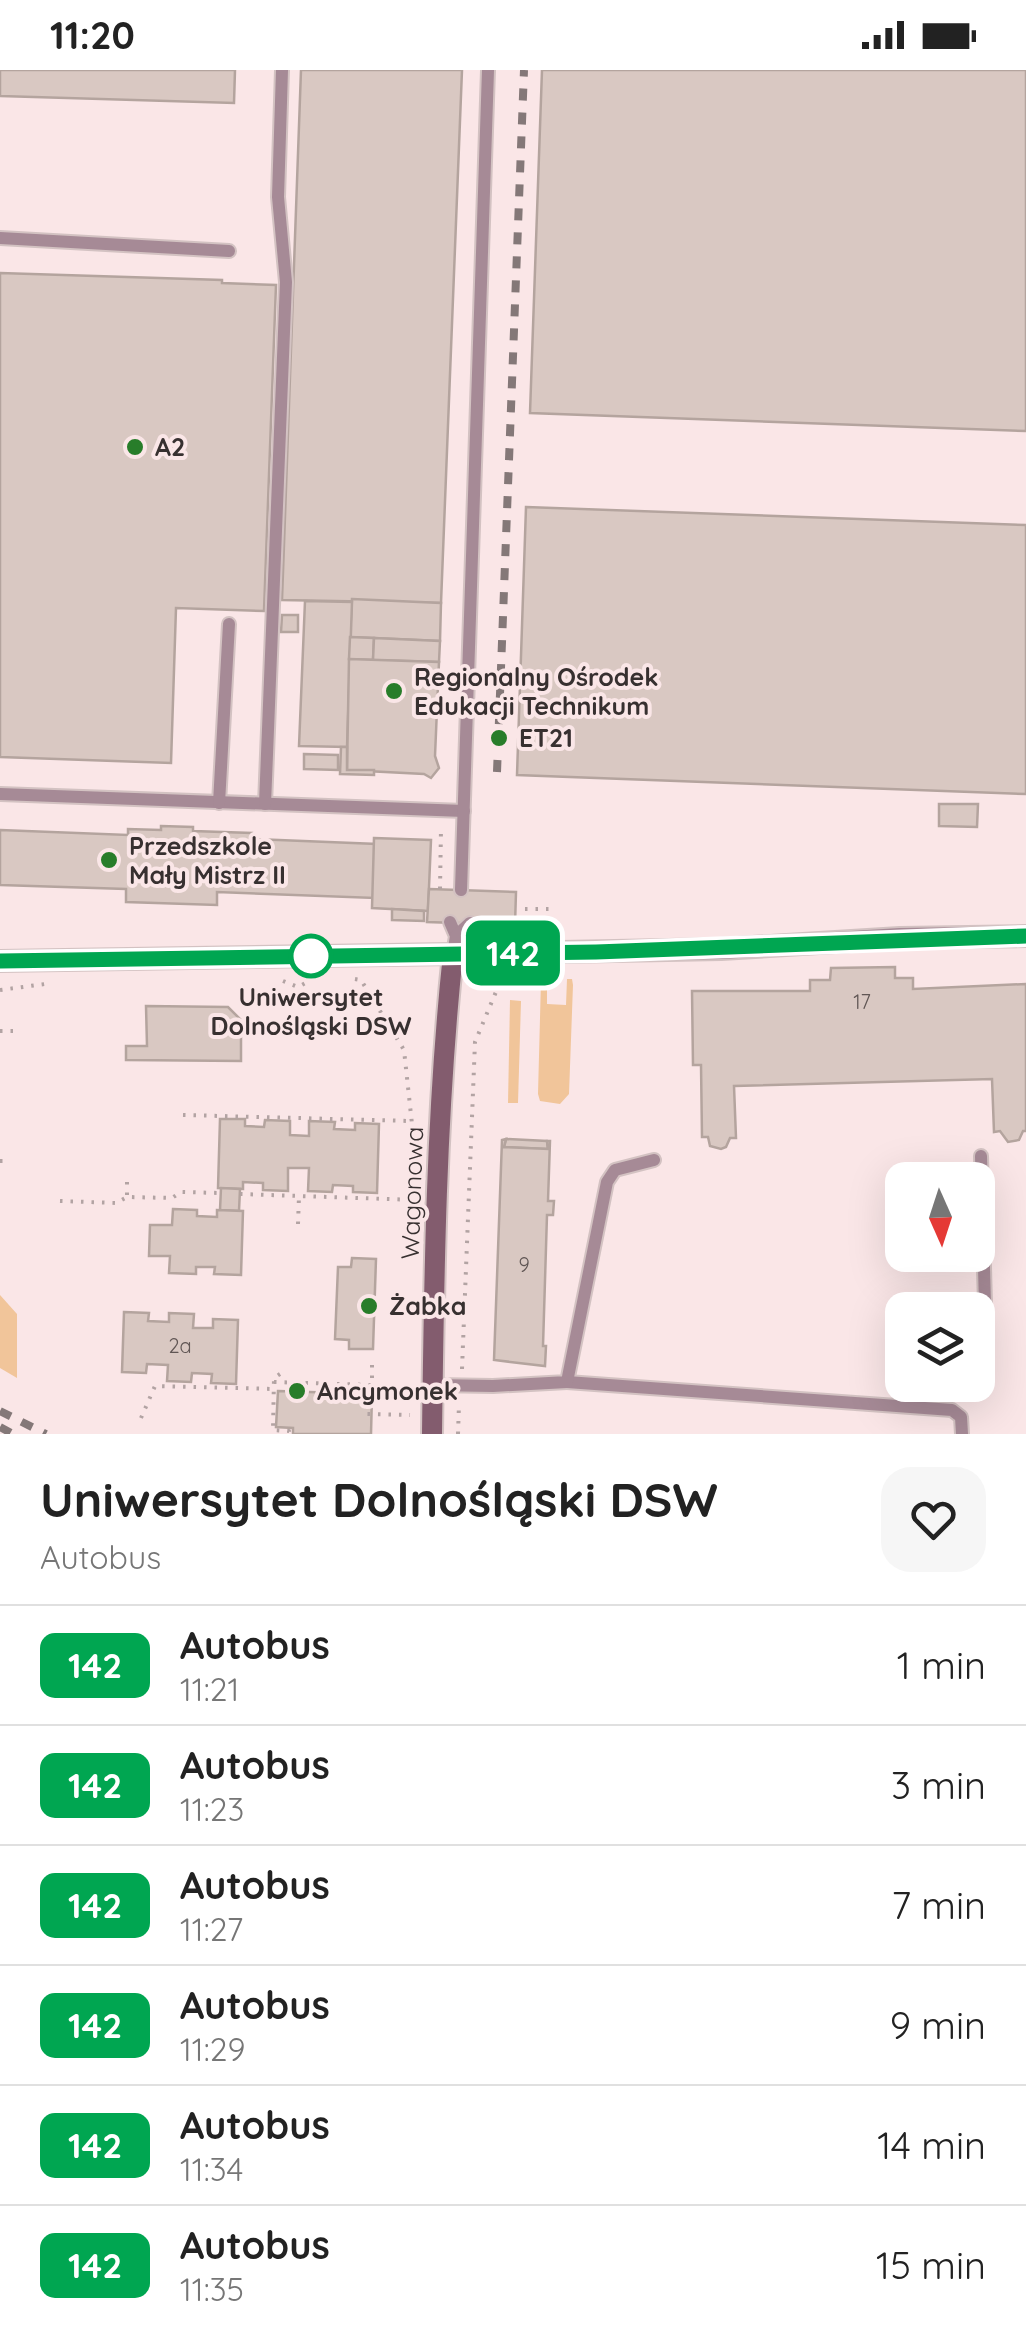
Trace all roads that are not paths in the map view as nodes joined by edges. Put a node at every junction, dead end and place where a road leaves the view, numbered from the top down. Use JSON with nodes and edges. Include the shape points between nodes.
{"nodes":[{"id":1,"x":282,"y":70,"type":"edge"},
{"id":2,"x":488,"y":70,"type":"edge"},
{"id":3,"x":0,"y":238,"type":"edge"},
{"id":4,"x":229,"y":250,"type":"dead end"},
{"id":5,"x":229,"y":624,"type":"dead end"},
{"id":6,"x":0,"y":794,"type":"edge"},
{"id":7,"x":219,"y":802,"type":"junction"},
{"id":8,"x":266,"y":804,"type":"junction"},
{"id":9,"x":464,"y":811,"type":"junction"},
{"id":10,"x":462,"y":890,"type":"dead end"},
{"id":11,"x":470,"y":923,"type":"dead end"},
{"id":12,"x":1026,"y":936,"type":"edge"},
{"id":13,"x":453,"y":938,"type":"junction"},
{"id":14,"x":0,"y":961,"type":"edge"},
{"id":15,"x":982,"y":1156,"type":"dead end"},
{"id":16,"x":654,"y":1160,"type":"dead end"},
{"id":17,"x":985,"y":1292,"type":"edge"},
{"id":18,"x":567,"y":1382,"type":"junction"},
{"id":19,"x":433,"y":1385,"type":"junction"},
{"id":20,"x":432,"y":1434,"type":"edge"},
{"id":21,"x":962,"y":1434,"type":"edge"}],
"edges":[{"from":1,"to":8,"type":"lane","via":[[278,197],[286,282]]},
{"from":2,"to":9,"type":"lane"},
{"from":3,"to":4,"type":"lane"},
{"from":5,"to":7,"type":"lane"},
{"from":6,"to":7,"type":"lane"},
{"from":7,"to":8,"type":"lane"},
{"from":8,"to":9,"type":"lane"},
{"from":9,"to":10,"type":"lane"},
{"from":11,"to":13,"type":"lane"},
{"from":12,"to":13,"type":"street","via":[[530,953]]},
{"from":13,"to":14,"type":"street"},
{"from":13,"to":19,"type":"street","name":"Wagonowa"},
{"from":15,"to":17,"type":"lane"},
{"from":16,"to":18,"type":"lane","via":[[615,1170],[606,1182]]},
{"from":18,"to":19,"type":"lane"},
{"from":18,"to":21,"type":"lane","via":[[952,1410],[961,1417]]},
{"from":19,"to":20,"type":"street","name":"Wagonowa"}]}
